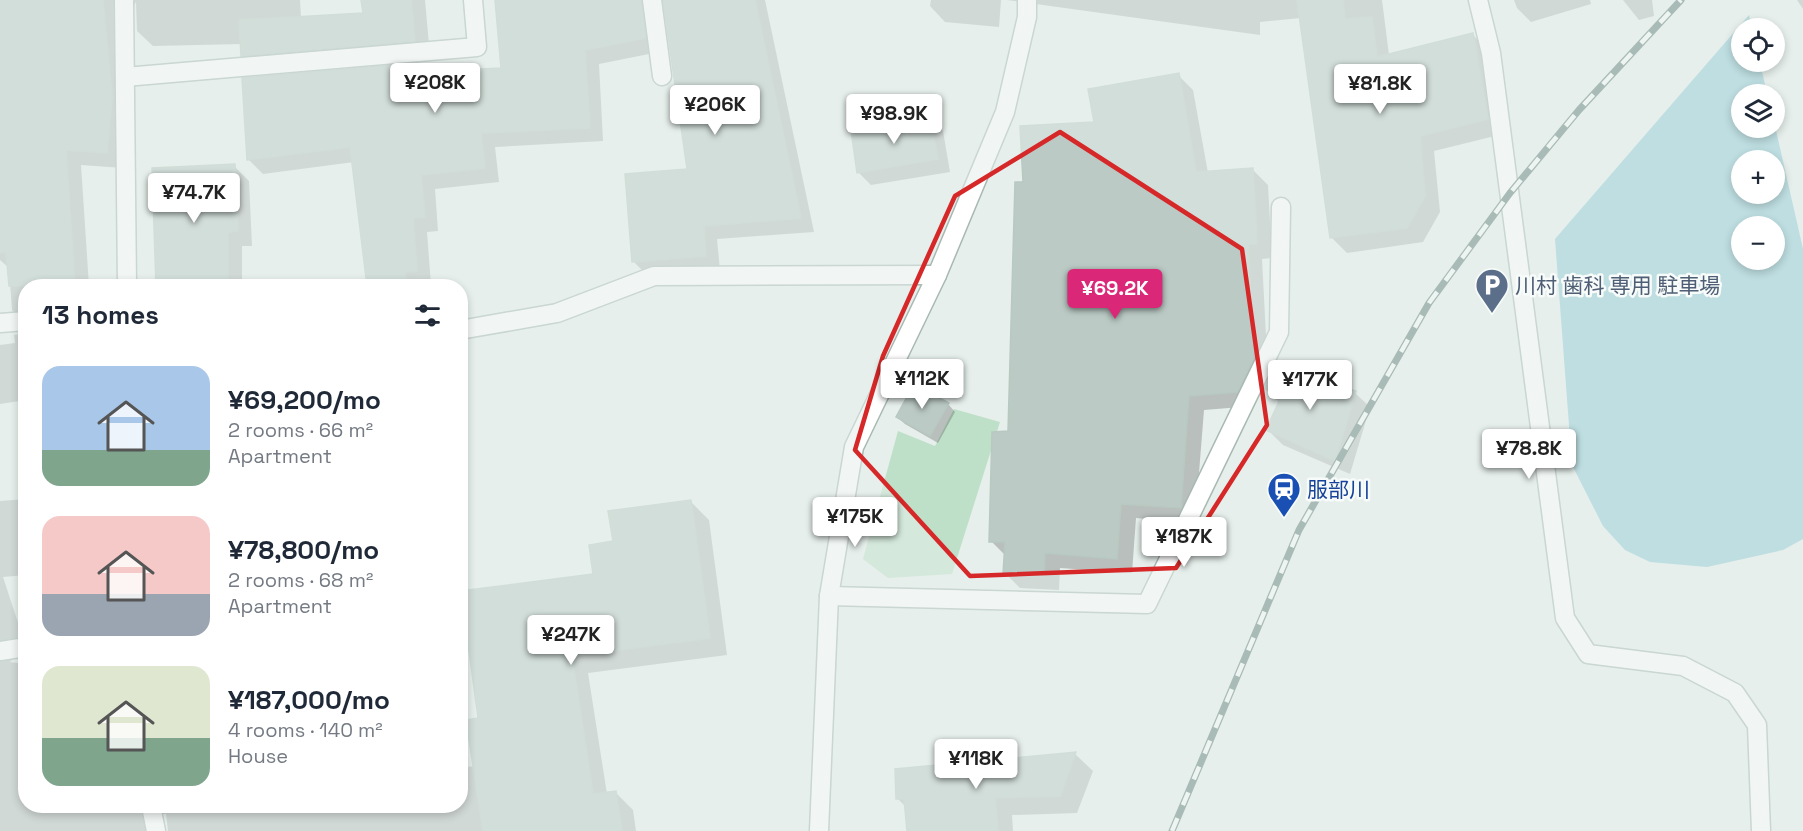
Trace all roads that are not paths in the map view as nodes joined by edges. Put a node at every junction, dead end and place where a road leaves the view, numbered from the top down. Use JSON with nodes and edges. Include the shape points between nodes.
{"nodes":[{"id":1,"x":124,"y":0,"type":"edge"},
{"id":2,"x":473,"y":0,"type":"edge"},
{"id":3,"x":652,"y":0,"type":"edge"},
{"id":4,"x":1027,"y":0,"type":"edge"},
{"id":5,"x":1478,"y":0,"type":"edge"},
{"id":6,"x":662,"y":76,"type":"dead end"},
{"id":7,"x":125,"y":77,"type":"junction"},
{"id":8,"x":1281,"y":207,"type":"dead end"},
{"id":9,"x":937,"y":275,"type":"junction"},
{"id":10,"x":127,"y":279,"type":"edge"},
{"id":11,"x":18,"y":322,"type":"edge"},
{"id":12,"x":0,"y":323,"type":"edge"},
{"id":13,"x":468,"y":329,"type":"edge"},
{"id":14,"x":829,"y":596,"type":"junction"},
{"id":15,"x":18,"y":648,"type":"edge"},
{"id":16,"x":0,"y":651,"type":"edge"},
{"id":17,"x":152,"y":813,"type":"edge"},
{"id":18,"x":156,"y":831,"type":"edge"},
{"id":19,"x":819,"y":831,"type":"edge"},
{"id":20,"x":1761,"y":831,"type":"edge"}],
"edges":[{"from":1,"to":7,"type":"street"},
{"from":2,"to":7,"type":"street","via":[[477,47]]},
{"from":3,"to":6,"type":"street"},
{"from":4,"to":9,"type":"street","via":[[1027,17],[1005,112]]},
{"from":5,"to":20,"type":"street","via":[[1491,53],[1565,618],[1588,654],[1683,666],[1735,693],[1757,725]]},
{"from":7,"to":10,"type":"street"},
{"from":8,"to":14,"type":"street","via":[[1279,332],[1147,604]]},
{"from":9,"to":13,"type":"street","via":[[654,276],[558,314]]},
{"from":9,"to":14,"type":"street","via":[[855,447]]},
{"from":11,"to":12,"type":"street"},
{"from":14,"to":19,"type":"street"},
{"from":15,"to":16,"type":"street"},
{"from":17,"to":18,"type":"street"}]}
